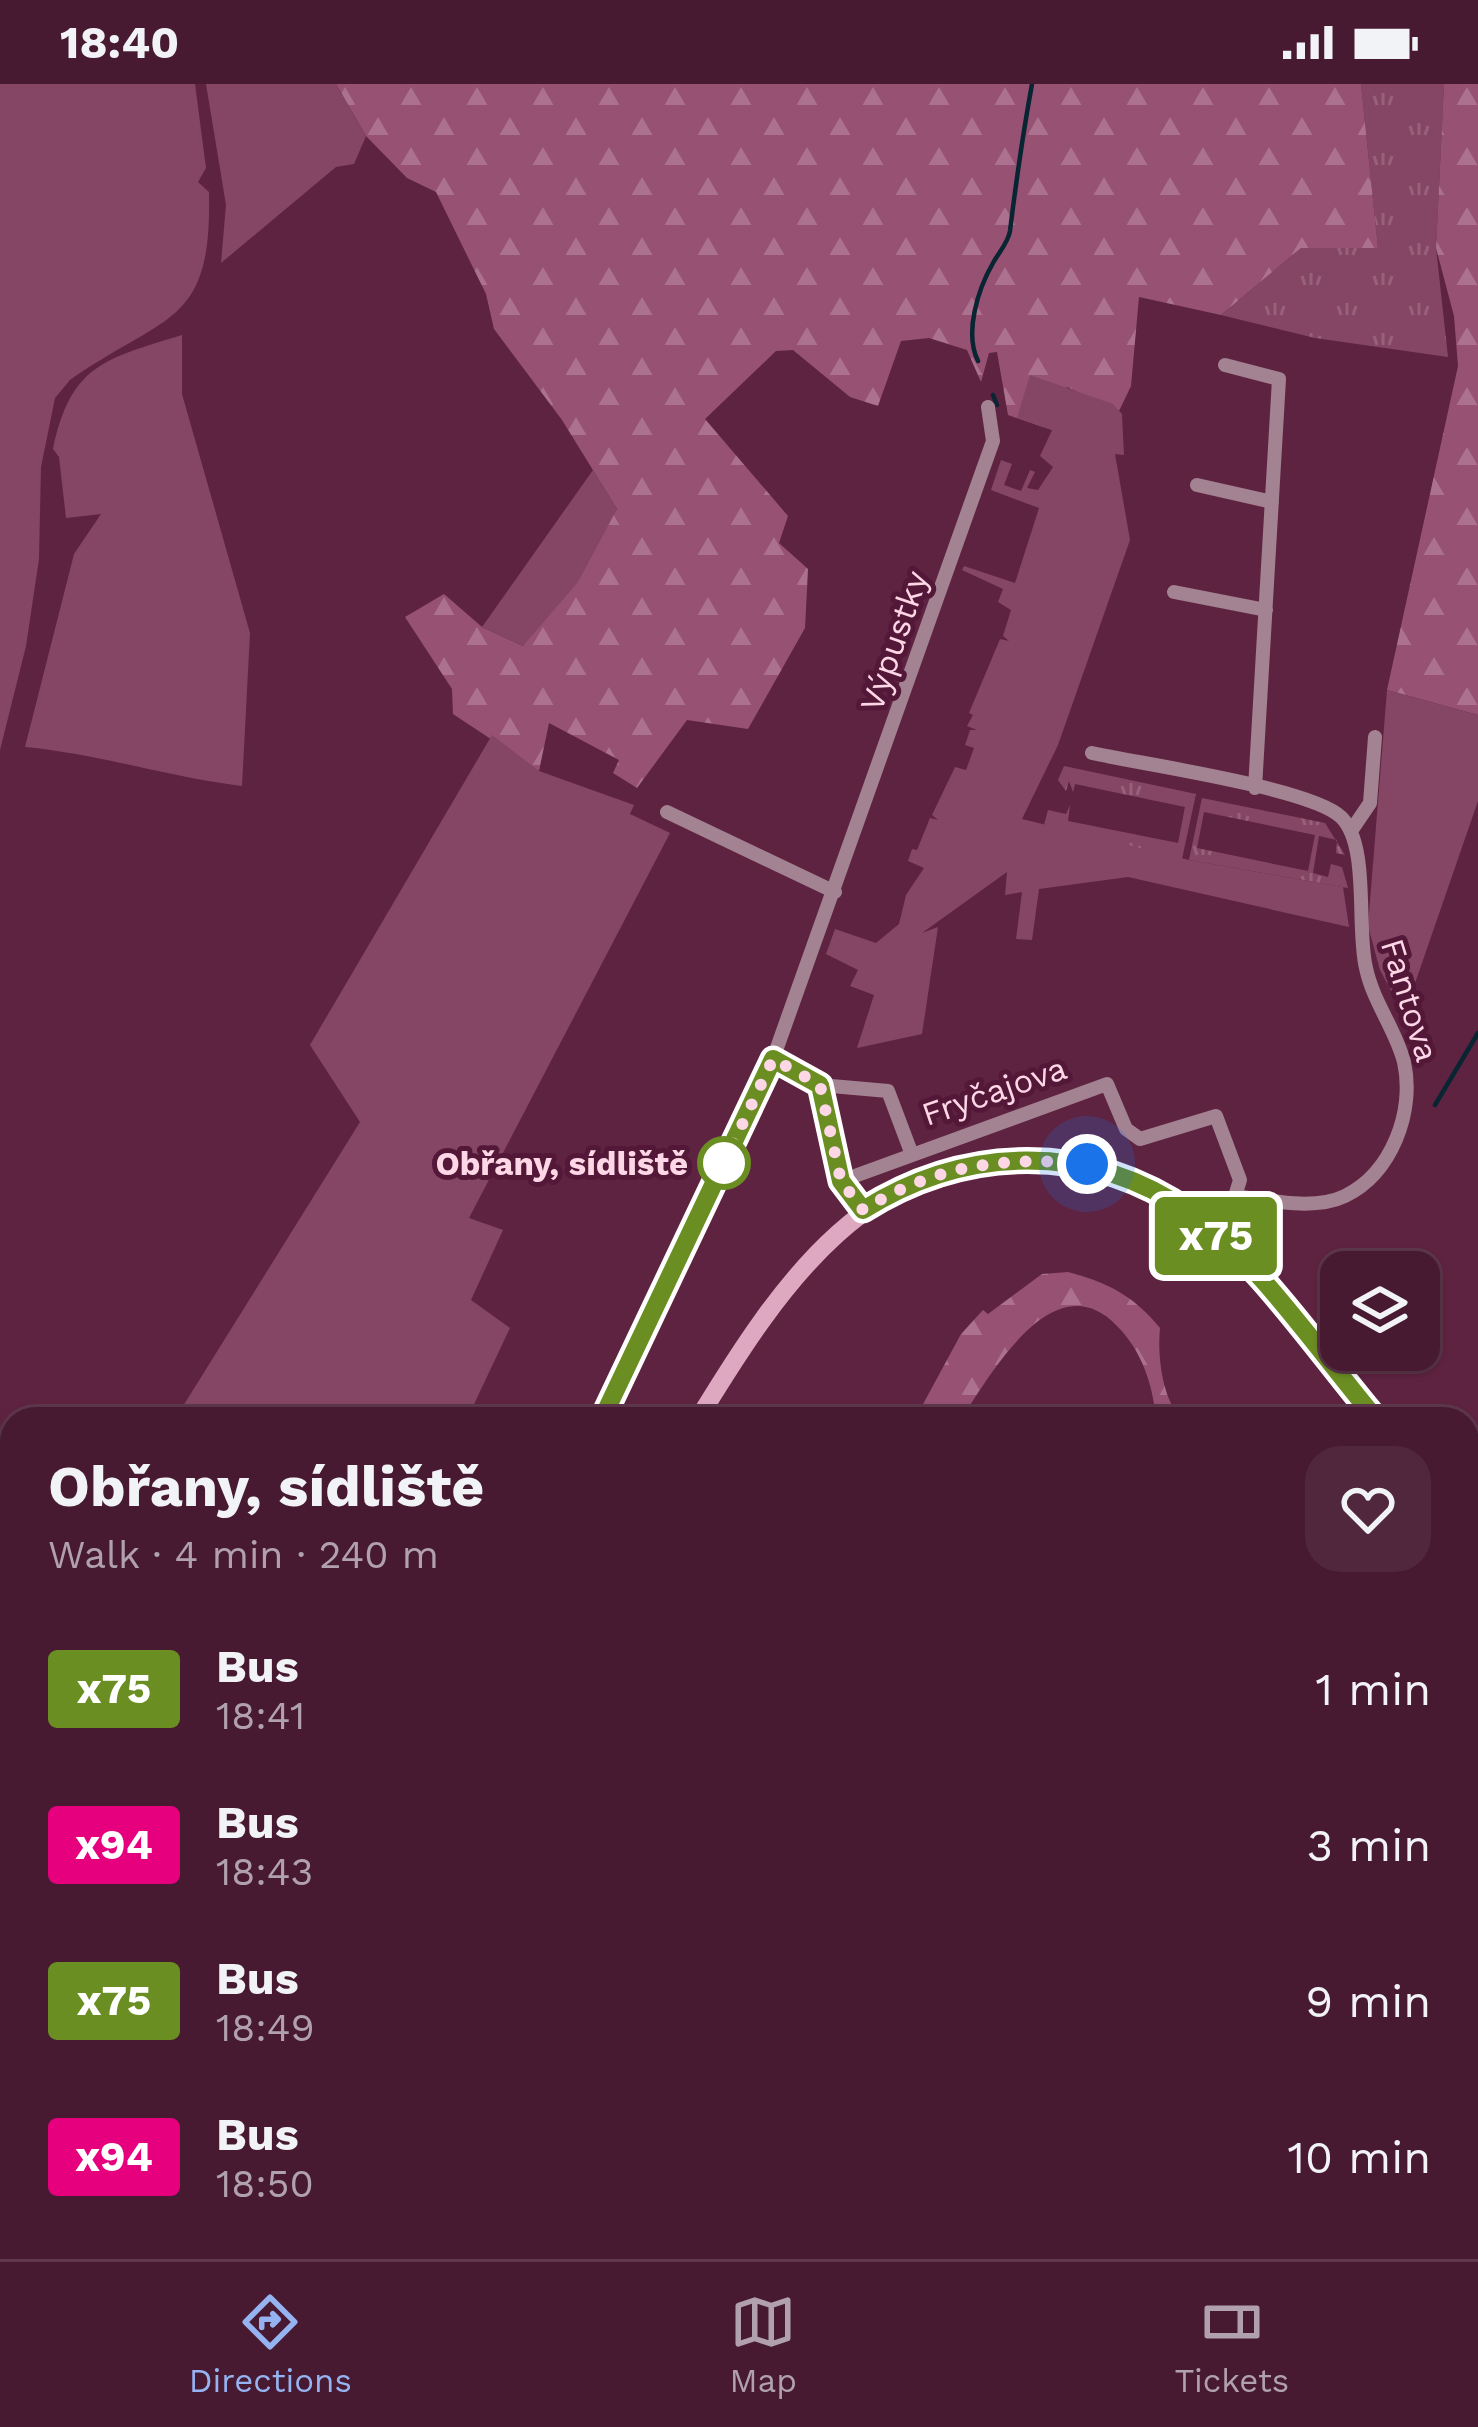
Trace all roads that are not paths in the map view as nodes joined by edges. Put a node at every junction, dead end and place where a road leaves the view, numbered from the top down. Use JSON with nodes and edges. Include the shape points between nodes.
{"nodes":[{"id":1,"x":1225,"y":365,"type":"dead end"},
{"id":2,"x":988,"y":407,"type":"dead end"},
{"id":3,"x":1197,"y":485,"type":"dead end"},
{"id":4,"x":1272,"y":502,"type":"junction"},
{"id":5,"x":1174,"y":592,"type":"dead end"},
{"id":6,"x":1266,"y":610,"type":"junction"},
{"id":7,"x":1376,"y":737,"type":"dead end"},
{"id":8,"x":1092,"y":754,"type":"dead end"},
{"id":9,"x":1256,"y":788,"type":"junction"},
{"id":10,"x":667,"y":812,"type":"dead end"},
{"id":11,"x":1351,"y":831,"type":"junction"},
{"id":12,"x":835,"y":892,"type":"junction"},
{"id":13,"x":773,"y":1059,"type":"junction"},
{"id":14,"x":820,"y":1085,"type":"junction"},
{"id":15,"x":911,"y":1152,"type":"junction"},
{"id":16,"x":841,"y":1181,"type":"junction"},
{"id":17,"x":1235,"y":1196,"type":"junction"},
{"id":18,"x":863,"y":1210,"type":"junction"},
{"id":19,"x":1195,"y":1215,"type":"junction"},
{"id":20,"x":608,"y":1407,"type":"edge"},
{"id":21,"x":706,"y":1407,"type":"edge"},
{"id":22,"x":1366,"y":1407,"type":"edge"}],
"edges":[{"from":1,"to":4,"type":"street","via":[[1280,379]]},
{"from":2,"to":12,"type":"street","name":"Výpustky","via":[[993,441]]},
{"from":3,"to":4,"type":"street"},
{"from":4,"to":6,"type":"street"},
{"from":5,"to":6,"type":"street"},
{"from":6,"to":9,"type":"street"},
{"from":7,"to":11,"type":"street","name":"Fantova","via":[[1370,803]]},
{"from":8,"to":9,"type":"street"},
{"from":9,"to":11,"type":"street","via":[[1333,811]]},
{"from":10,"to":12,"type":"street"},
{"from":11,"to":17,"type":"street","name":"Fantova","via":[[1366,968],[1404,1062],[1405,1118],[1384,1160],[1344,1196]]},
{"from":12,"to":13,"type":"street","name":"Výpustky"},
{"from":13,"to":14,"type":"street","name":"Fryčajova"},
{"from":13,"to":20,"type":"street"},
{"from":14,"to":15,"type":"street","name":"Fryčajova","via":[[888,1091]]},
{"from":14,"to":16,"type":"street"},
{"from":15,"to":16,"type":"street","name":"Fryčajova"},
{"from":15,"to":17,"type":"street","name":"Fryčajova","via":[[1107,1084],[1126,1129],[1140,1139],[1216,1116],[1240,1180]]},
{"from":16,"to":18,"type":"street"},
{"from":17,"to":19,"type":"street"},
{"from":18,"to":19,"type":"main road","name":"Fryčajova","via":[[958,1167],[1018,1158],[1087,1164]]},
{"from":18,"to":21,"type":"main road","name":"Fryčajova","via":[[783,1291]]},
{"from":19,"to":22,"type":"main road","name":"Fryčajova"}]}
